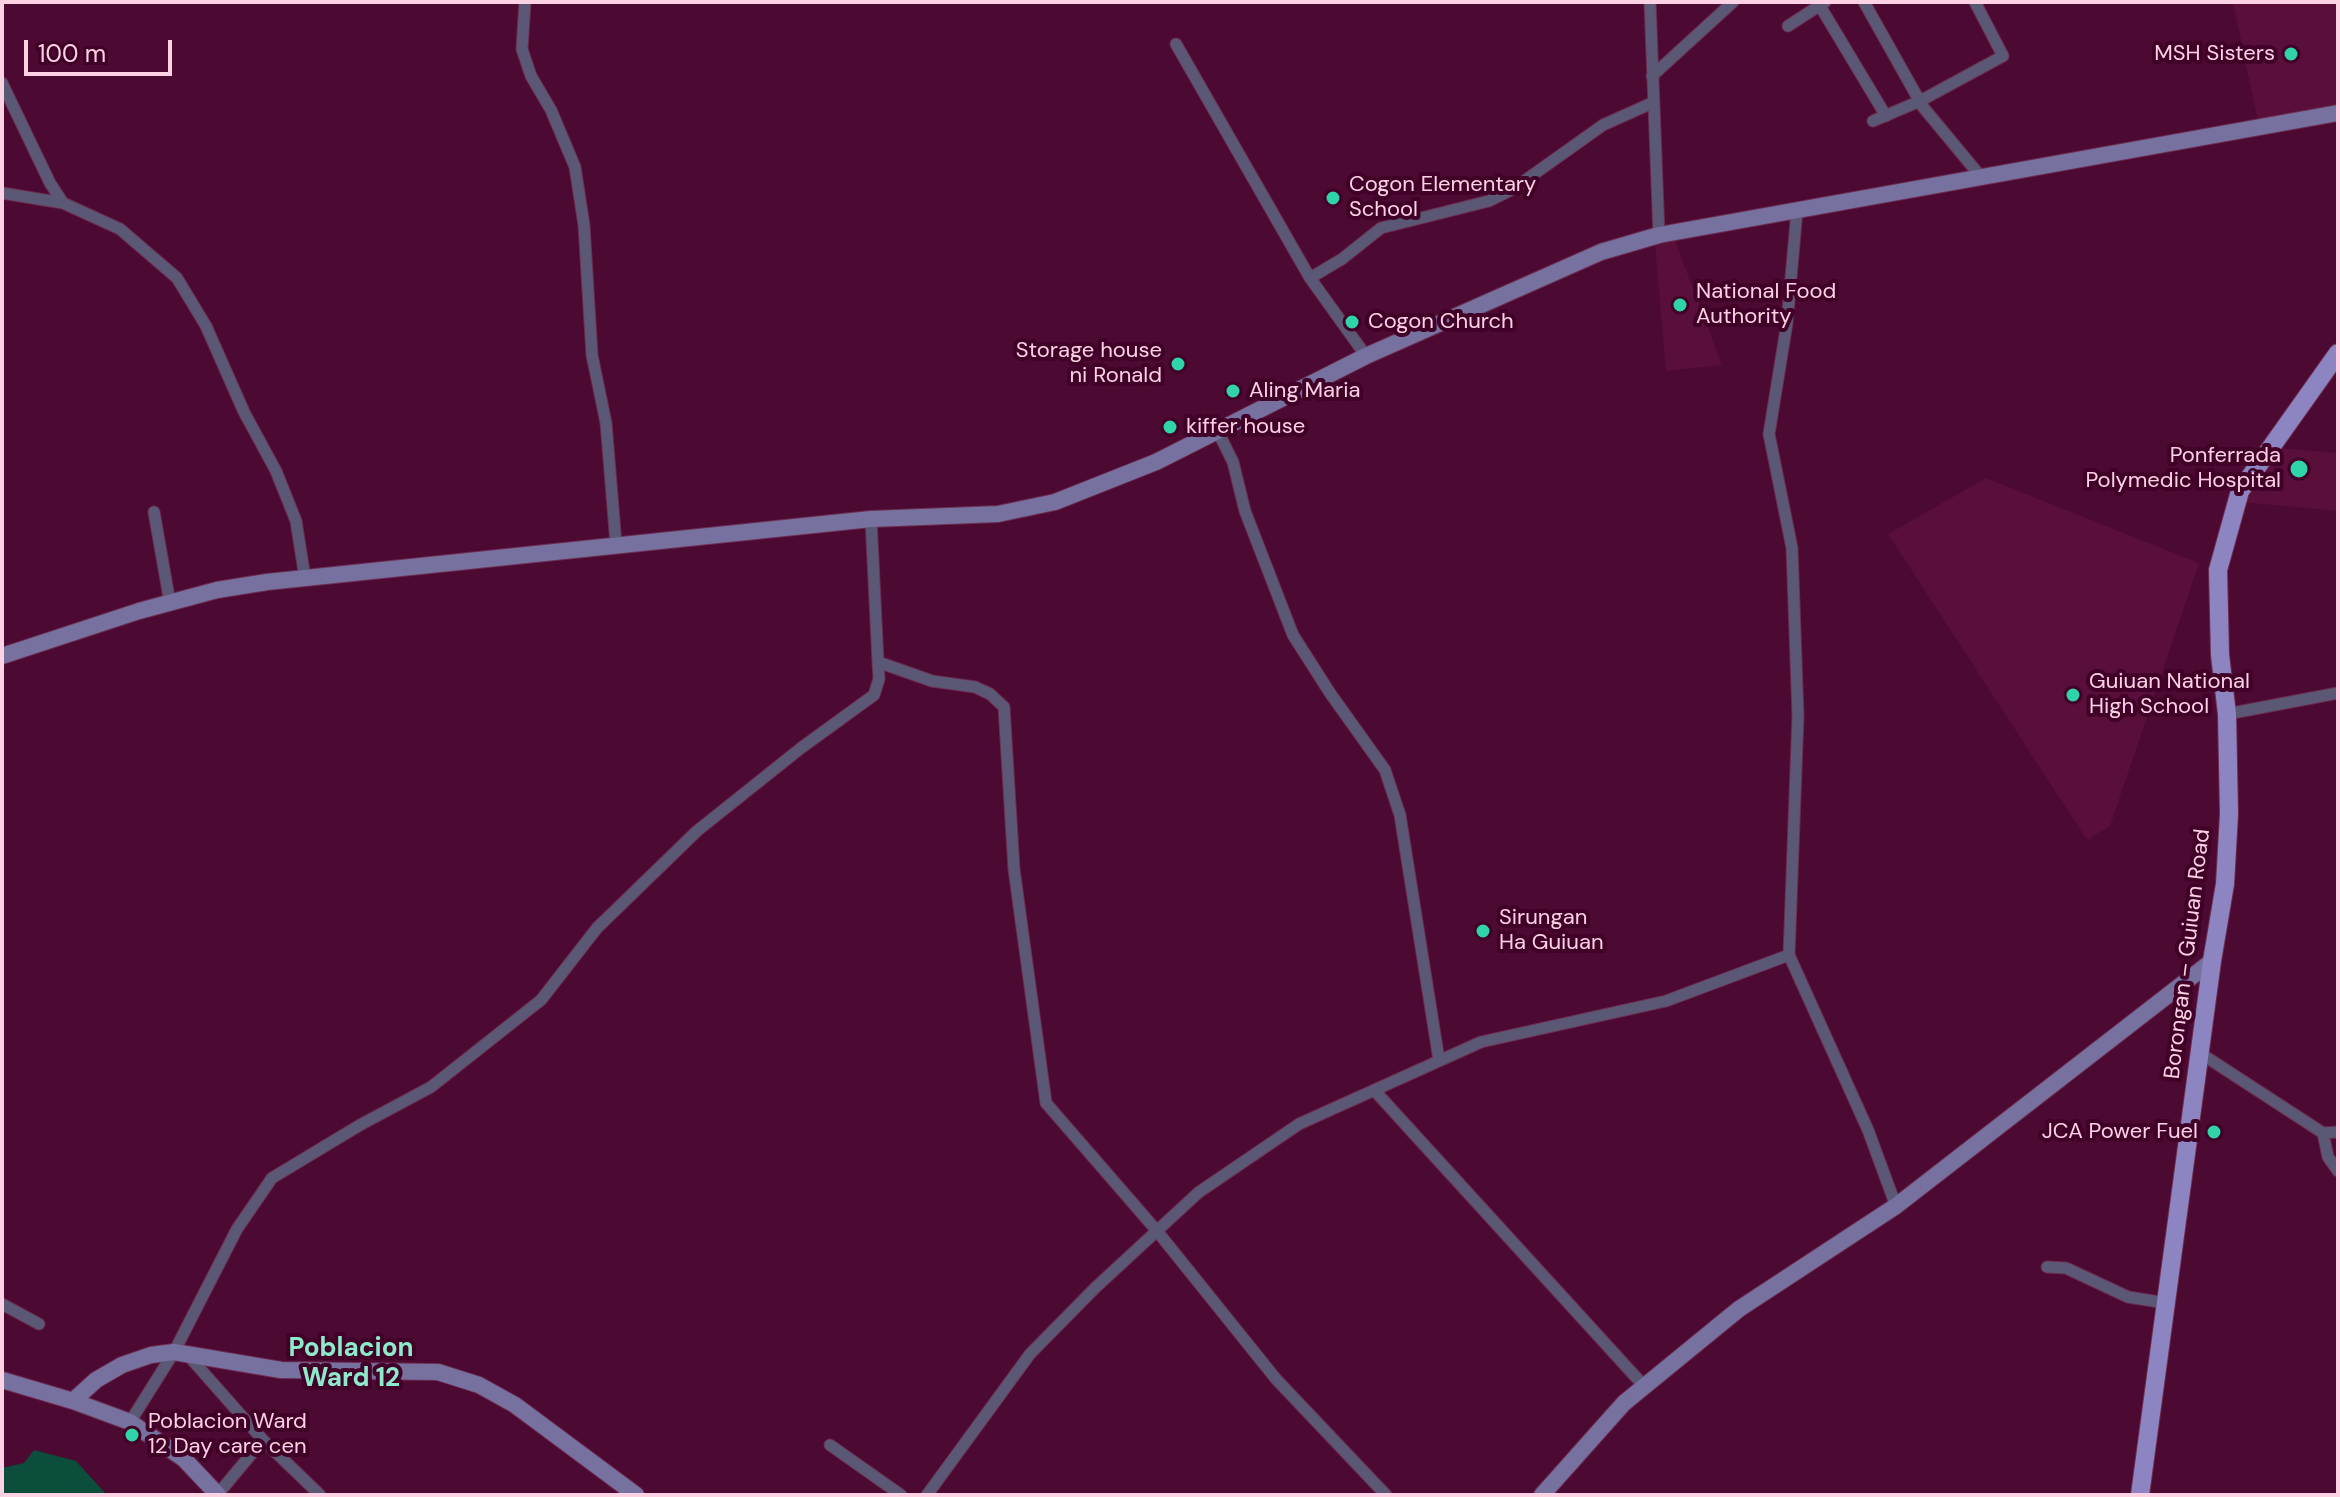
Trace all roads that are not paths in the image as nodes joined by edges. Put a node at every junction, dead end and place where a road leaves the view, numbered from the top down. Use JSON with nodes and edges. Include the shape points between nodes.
{"nodes":[{"id":1,"x":525,"y":2,"type":"edge"},
{"id":2,"x":1650,"y":2,"type":"edge"},
{"id":3,"x":1733,"y":2,"type":"edge"},
{"id":4,"x":1864,"y":2,"type":"edge"},
{"id":5,"x":1975,"y":2,"type":"edge"},
{"id":6,"x":1823,"y":4,"type":"edge"},
{"id":7,"x":1788,"y":26,"type":"dead end"},
{"id":8,"x":1176,"y":44,"type":"dead end"},
{"id":9,"x":1652,"y":76,"type":"junction"},
{"id":10,"x":2,"y":83,"type":"edge"},
{"id":11,"x":1920,"y":101,"type":"junction"},
{"id":12,"x":1652,"y":103,"type":"junction"},
{"id":13,"x":2338,"y":113,"type":"edge"},
{"id":14,"x":1886,"y":116,"type":"junction"},
{"id":15,"x":1873,"y":121,"type":"dead end"},
{"id":16,"x":1981,"y":177,"type":"junction"},
{"id":17,"x":48,"y":178,"type":"junction"},
{"id":18,"x":2,"y":193,"type":"edge"},
{"id":19,"x":34,"y":198,"type":"junction"},
{"id":20,"x":63,"y":203,"type":"junction"},
{"id":21,"x":1797,"y":210,"type":"junction"},
{"id":22,"x":1659,"y":235,"type":"junction"},
{"id":23,"x":1310,"y":278,"type":"junction"},
{"id":24,"x":2338,"y":353,"type":"edge"},
{"id":25,"x":1366,"y":356,"type":"junction"},
{"id":26,"x":1218,"y":432,"type":"junction"},
{"id":27,"x":154,"y":512,"type":"dead end"},
{"id":28,"x":871,"y":519,"type":"junction"},
{"id":29,"x":616,"y":544,"type":"junction"},
{"id":30,"x":305,"y":578,"type":"junction"},
{"id":31,"x":170,"y":603,"type":"junction"},
{"id":32,"x":2,"y":656,"type":"edge"},
{"id":33,"x":878,"y":662,"type":"junction"},
{"id":34,"x":896,"y":670,"type":"junction"},
{"id":35,"x":879,"y":679,"type":"junction"},
{"id":36,"x":2338,"y":693,"type":"edge"},
{"id":37,"x":2227,"y":714,"type":"junction"},
{"id":38,"x":1789,"y":955,"type":"junction"},
{"id":39,"x":2212,"y":961,"type":"junction"},
{"id":40,"x":2200,"y":1053,"type":"junction"},
{"id":41,"x":1439,"y":1060,"type":"junction"},
{"id":42,"x":1374,"y":1090,"type":"junction"},
{"id":43,"x":2338,"y":1132,"type":"edge"},
{"id":44,"x":2323,"y":1133,"type":"junction"},
{"id":45,"x":2338,"y":1171,"type":"edge"},
{"id":46,"x":1896,"y":1206,"type":"junction"},
{"id":47,"x":1157,"y":1231,"type":"junction"},
{"id":48,"x":2047,"y":1267,"type":"dead end"},
{"id":49,"x":2166,"y":1303,"type":"junction"},
{"id":50,"x":2,"y":1304,"type":"edge"},
{"id":51,"x":39,"y":1324,"type":"dead end"},
{"id":52,"x":180,"y":1353,"type":"junction"},
{"id":53,"x":2,"y":1380,"type":"edge"},
{"id":54,"x":1644,"y":1386,"type":"junction"},
{"id":55,"x":73,"y":1401,"type":"junction"},
{"id":56,"x":130,"y":1422,"type":"junction"},
{"id":57,"x":263,"y":1440,"type":"junction"},
{"id":58,"x":830,"y":1445,"type":"dead end"},
{"id":59,"x":218,"y":1495,"type":"edge"},
{"id":60,"x":320,"y":1495,"type":"edge"},
{"id":61,"x":636,"y":1495,"type":"edge"},
{"id":62,"x":901,"y":1495,"type":"edge"},
{"id":63,"x":927,"y":1495,"type":"edge"},
{"id":64,"x":1386,"y":1495,"type":"edge"},
{"id":65,"x":1542,"y":1495,"type":"edge"},
{"id":66,"x":2140,"y":1495,"type":"edge"}],
"edges":[{"from":1,"to":29,"type":"street","via":[[522,49],[575,167]]},
{"from":2,"to":9,"type":"street"},
{"from":3,"to":9,"type":"street"},
{"from":4,"to":11,"type":"street"},
{"from":5,"to":11,"type":"street","via":[[2003,56]]},
{"from":6,"to":7,"type":"street"},
{"from":6,"to":14,"type":"street"},
{"from":8,"to":23,"type":"street"},
{"from":9,"to":12,"type":"street"},
{"from":10,"to":17,"type":"street"},
{"from":11,"to":14,"type":"street"},
{"from":11,"to":16,"type":"street"},
{"from":12,"to":22,"type":"street"},
{"from":12,"to":23,"type":"street","via":[[1603,125],[1513,189],[1489,201],[1381,228]]},
{"from":13,"to":16,"type":"street"},
{"from":14,"to":15,"type":"street"},
{"from":16,"to":21,"type":"street"},
{"from":17,"to":19,"type":"street"},
{"from":17,"to":20,"type":"street"},
{"from":18,"to":19,"type":"street"},
{"from":19,"to":20,"type":"street"},
{"from":20,"to":30,"type":"street","via":[[120,229],[177,278],[276,471],[296,521]]},
{"from":21,"to":22,"type":"street"},
{"from":21,"to":38,"type":"street","via":[[1787,323],[1769,434],[1792,548],[1794,594],[1798,716]]},
{"from":22,"to":25,"type":"street","via":[[1601,252]]},
{"from":23,"to":25,"type":"street"},
{"from":24,"to":37,"type":"main road","name":"Borongan – Guiuan Road","via":[[2240,491],[2218,570]]},
{"from":25,"to":26,"type":"street"},
{"from":26,"to":28,"type":"street","via":[[1055,502],[998,514]]},
{"from":26,"to":41,"type":"street","via":[[1293,635],[1385,770],[1400,815]]},
{"from":27,"to":31,"type":"street"},
{"from":28,"to":29,"type":"street"},
{"from":28,"to":33,"type":"street"},
{"from":29,"to":30,"type":"street"},
{"from":30,"to":31,"type":"street","via":[[217,590]]},
{"from":31,"to":32,"type":"street"},
{"from":33,"to":34,"type":"street"},
{"from":33,"to":35,"type":"street"},
{"from":34,"to":35,"type":"street"},
{"from":34,"to":47,"type":"street","via":[[975,687],[1004,707],[1014,869],[1046,1103]]},
{"from":35,"to":52,"type":"street","via":[[874,695],[697,831],[597,928],[541,1000],[431,1087],[272,1178],[237,1229]]},
{"from":36,"to":37,"type":"street"},
{"from":37,"to":39,"type":"main road","name":"Borongan – Guiuan Road","via":[[2225,884]]},
{"from":38,"to":41,"type":"street","via":[[1666,1001],[1481,1042]]},
{"from":38,"to":46,"type":"street","via":[[1868,1130]]},
{"from":39,"to":40,"type":"main road","name":"Borongan – Guiuan Road"},
{"from":39,"to":46,"type":"street"},
{"from":40,"to":44,"type":"street"},
{"from":40,"to":49,"type":"main road","name":"Borongan – Guiuan Road"},
{"from":41,"to":42,"type":"street"},
{"from":42,"to":47,"type":"street","via":[[1299,1124],[1199,1192]]},
{"from":42,"to":54,"type":"street"},
{"from":43,"to":44,"type":"street"},
{"from":44,"to":45,"type":"street","via":[[2328,1157]]},
{"from":46,"to":54,"type":"street","via":[[1739,1309]]},
{"from":47,"to":63,"type":"street","via":[[1030,1354]]},
{"from":47,"to":64,"type":"street","via":[[1276,1379]]},
{"from":48,"to":49,"type":"street","via":[[2066,1268],[2128,1297]]},
{"from":49,"to":66,"type":"main road","name":"Borongan – Guiuan Road"},
{"from":50,"to":51,"type":"street"},
{"from":52,"to":55,"type":"street","via":[[122,1365]]},
{"from":52,"to":56,"type":"street"},
{"from":52,"to":57,"type":"street"},
{"from":52,"to":61,"type":"street","via":[[281,1370],[452,1376],[515,1405]]},
{"from":53,"to":55,"type":"street"},
{"from":54,"to":65,"type":"street"},
{"from":55,"to":56,"type":"street"},
{"from":56,"to":59,"type":"street","via":[[184,1459]]},
{"from":57,"to":59,"type":"street"},
{"from":57,"to":60,"type":"street"},
{"from":58,"to":62,"type":"street"}]}
